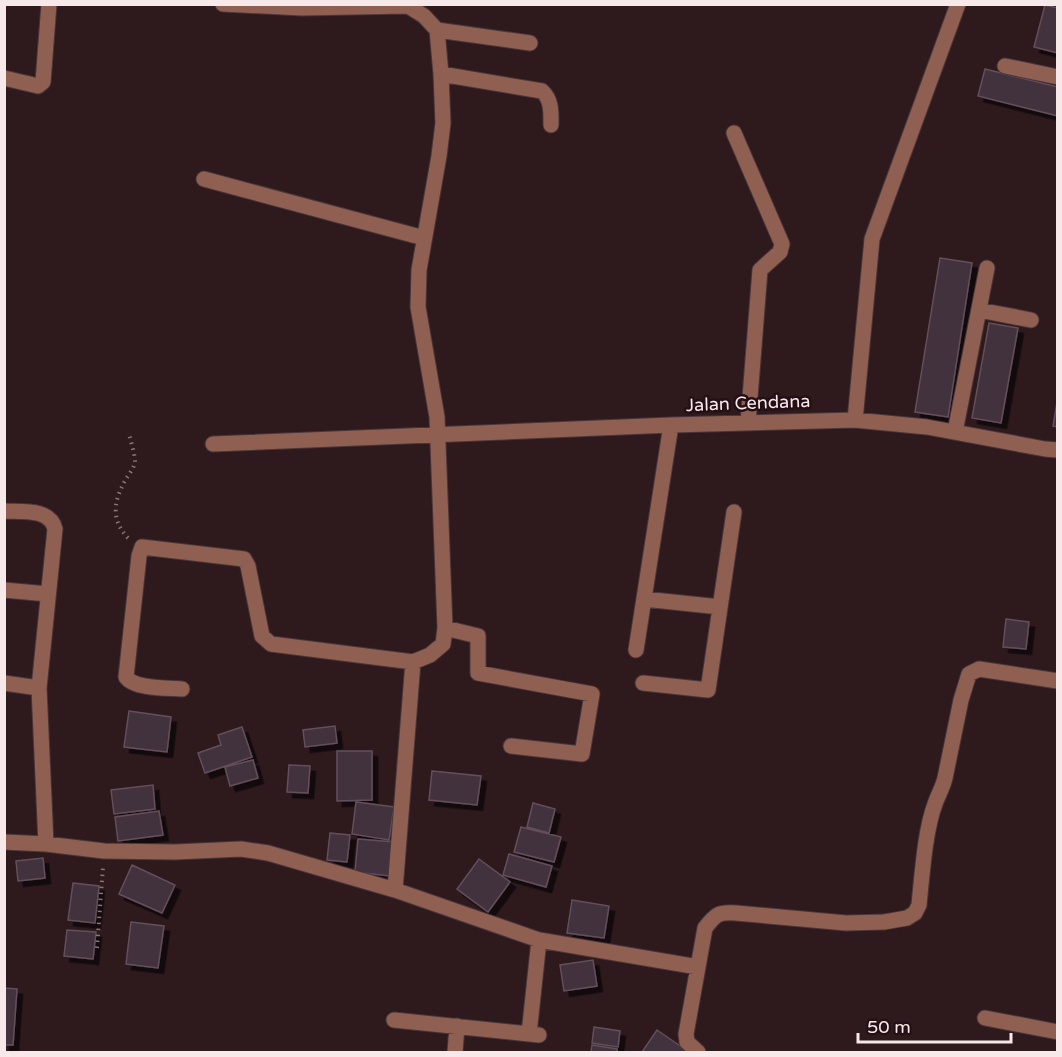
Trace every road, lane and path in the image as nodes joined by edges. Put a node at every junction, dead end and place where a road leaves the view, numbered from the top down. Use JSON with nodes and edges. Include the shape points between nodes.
{"nodes":[{"id":1,"x":50,"y":4,"type":"edge"},
{"id":2,"x":223,"y":4,"type":"edge"},
{"id":3,"x":958,"y":4,"type":"edge"},
{"id":4,"x":405,"y":5,"type":"edge"},
{"id":5,"x":437,"y":30,"type":"junction"},
{"id":6,"x":530,"y":43,"type":"dead end"},
{"id":7,"x":1005,"y":66,"type":"dead end"},
{"id":8,"x":441,"y":74,"type":"junction"},
{"id":9,"x":1058,"y":77,"type":"edge"},
{"id":10,"x":4,"y":78,"type":"edge"},
{"id":11,"x":551,"y":125,"type":"dead end"},
{"id":12,"x":734,"y":133,"type":"dead end"},
{"id":13,"x":204,"y":179,"type":"dead end"},
{"id":14,"x":424,"y":238,"type":"junction"},
{"id":15,"x":987,"y":268,"type":"dead end"},
{"id":16,"x":979,"y":310,"type":"junction"},
{"id":17,"x":1031,"y":320,"type":"dead end"},
{"id":18,"x":855,"y":420,"type":"junction"},
{"id":19,"x":748,"y":423,"type":"junction"},
{"id":20,"x":671,"y":425,"type":"junction"},
{"id":21,"x":955,"y":432,"type":"junction"},
{"id":22,"x":129,"y":434,"type":"dead end"},
{"id":23,"x":438,"y":434,"type":"junction"},
{"id":24,"x":213,"y":444,"type":"dead end"},
{"id":25,"x":1058,"y":450,"type":"edge"},
{"id":26,"x":4,"y":511,"type":"edge"},
{"id":27,"x":734,"y":512,"type":"dead end"},
{"id":28,"x":140,"y":548,"type":"junction"},
{"id":29,"x":4,"y":590,"type":"edge"},
{"id":30,"x":48,"y":594,"type":"junction"},
{"id":31,"x":644,"y":599,"type":"junction"},
{"id":32,"x":720,"y":607,"type":"junction"},
{"id":33,"x":445,"y":628,"type":"junction"},
{"id":34,"x":636,"y":650,"type":"dead end"},
{"id":35,"x":413,"y":662,"type":"junction"},
{"id":36,"x":1058,"y":681,"type":"edge"},
{"id":37,"x":4,"y":683,"type":"edge"},
{"id":38,"x":643,"y":683,"type":"dead end"},
{"id":39,"x":39,"y":688,"type":"junction"},
{"id":40,"x":182,"y":689,"type":"dead end"},
{"id":41,"x":511,"y":746,"type":"dead end"},
{"id":42,"x":4,"y":842,"type":"edge"},
{"id":43,"x":46,"y":844,"type":"junction"},
{"id":44,"x":104,"y":851,"type":"junction"},
{"id":45,"x":395,"y":890,"type":"junction"},
{"id":46,"x":539,"y":940,"type":"junction"},
{"id":47,"x":97,"y":948,"type":"dead end"},
{"id":48,"x":699,"y":967,"type":"junction"},
{"id":49,"x":985,"y":1018,"type":"dead end"},
{"id":50,"x":394,"y":1020,"type":"dead end"},
{"id":51,"x":457,"y":1026,"type":"junction"},
{"id":52,"x":1058,"y":1032,"type":"edge"},
{"id":53,"x":454,"y":1053,"type":"edge"},
{"id":54,"x":698,"y":1053,"type":"edge"}],
"edges":[{"from":1,"to":10,"type":"street","via":[[43,82],[38,86]]},
{"from":2,"to":4,"type":"street","via":[[302,8]]},
{"from":3,"to":18,"type":"street","via":[[872,239]]},
{"from":4,"to":5,"type":"street","via":[[424,16]]},
{"from":5,"to":6,"type":"street"},
{"from":5,"to":8,"type":"street"},
{"from":7,"to":9,"type":"street"},
{"from":8,"to":11,"type":"street","via":[[542,91],[548,96]]},
{"from":8,"to":14,"type":"street","via":[[443,123]]},
{"from":12,"to":19,"type":"street","via":[[782,244],[780,252],[760,270]]},
{"from":13,"to":14,"type":"street"},
{"from":14,"to":23,"type":"street","via":[[418,307]]},
{"from":15,"to":16,"type":"street"},
{"from":16,"to":17,"type":"street"},
{"from":16,"to":21,"type":"street"},
{"from":18,"to":19,"type":"street","name":"Jalan Cendana"},
{"from":18,"to":21,"type":"street","name":"Jalan Cendana"},
{"from":19,"to":20,"type":"street","name":"Jalan Cendana"},
{"from":20,"to":23,"type":"street","name":"Jalan Cendana"},
{"from":20,"to":31,"type":"street"},
{"from":21,"to":25,"type":"street","name":"Jalan Cendana"},
{"from":22,"to":28,"type":"path","via":[[135,464],[117,494],[115,516],[123,534]]},
{"from":23,"to":24,"type":"street","name":"Jalan Cendana"},
{"from":23,"to":33,"type":"street"},
{"from":26,"to":30,"type":"street","via":[[40,514],[53,521]]},
{"from":27,"to":32,"type":"street"},
{"from":28,"to":35,"type":"street","via":[[244,559],[262,636],[271,644]]},
{"from":28,"to":40,"type":"street","via":[[126,677],[136,685]]},
{"from":29,"to":30,"type":"street"},
{"from":30,"to":39,"type":"street"},
{"from":31,"to":32,"type":"street"},
{"from":31,"to":34,"type":"street"},
{"from":32,"to":38,"type":"street","via":[[708,690]]},
{"from":33,"to":35,"type":"street","via":[[443,644],[430,656]]},
{"from":33,"to":41,"type":"street","via":[[477,636],[478,673],[592,694],[582,754]]},
{"from":35,"to":45,"type":"street"},
{"from":36,"to":48,"type":"street","via":[[979,669],[969,674],[942,790],[930,824],[915,913],[895,920],[846,923],[724,912],[715,915],[705,928]]},
{"from":37,"to":39,"type":"street"},
{"from":39,"to":43,"type":"street"},
{"from":42,"to":43,"type":"street"},
{"from":43,"to":44,"type":"street"},
{"from":44,"to":45,"type":"street","via":[[241,849],[268,853]]},
{"from":44,"to":47,"type":"path"},
{"from":45,"to":46,"type":"street"},
{"from":46,"to":48,"type":"street"},
{"from":46,"to":51,"type":"street","via":[[534,1034]]},
{"from":48,"to":54,"type":"street","via":[[686,1035],[687,1042]]},
{"from":49,"to":52,"type":"street"},
{"from":50,"to":51,"type":"street"},
{"from":51,"to":53,"type":"street"}]}
